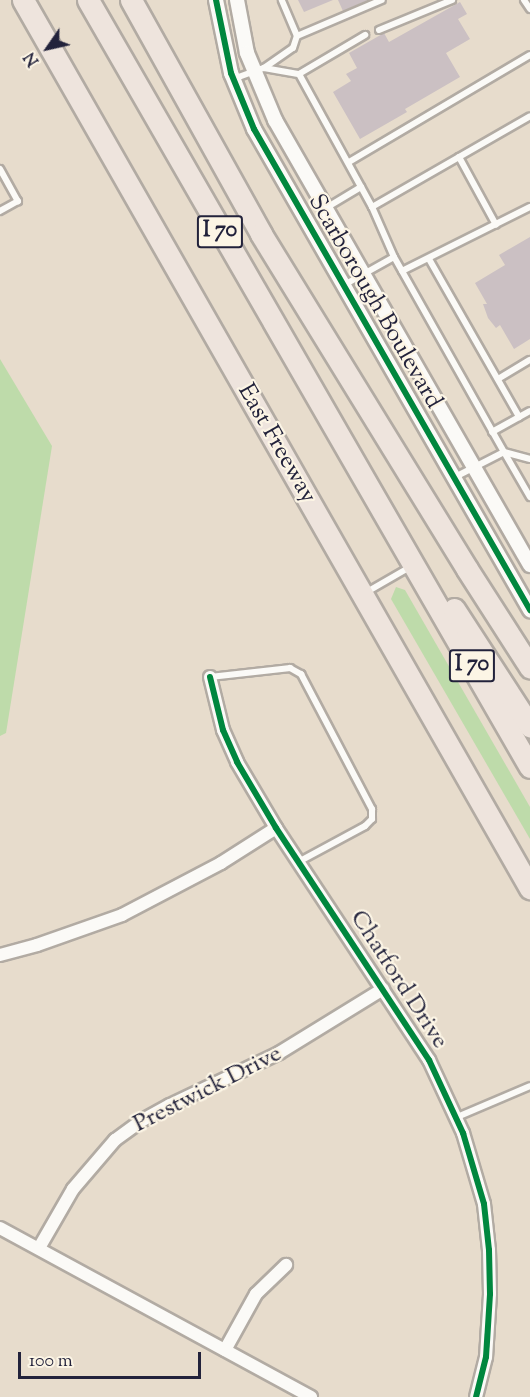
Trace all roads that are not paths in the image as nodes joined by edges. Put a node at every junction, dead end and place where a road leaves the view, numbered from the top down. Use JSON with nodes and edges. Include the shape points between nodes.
{"nodes":[{"id":1,"x":22,"y":0,"type":"edge"},
{"id":2,"x":88,"y":0,"type":"edge"},
{"id":3,"x":131,"y":0,"type":"edge"},
{"id":4,"x":216,"y":0,"type":"edge"},
{"id":5,"x":237,"y":0,"type":"edge"},
{"id":6,"x":282,"y":0,"type":"edge"},
{"id":7,"x":382,"y":0,"type":"edge"},
{"id":8,"x":452,"y":0,"type":"edge"},
{"id":9,"x":524,"y":0,"type":"edge"},
{"id":10,"x":530,"y":9,"type":"edge"},
{"id":11,"x":379,"y":30,"type":"dead end"},
{"id":12,"x":365,"y":35,"type":"dead end"},
{"id":13,"x":297,"y":36,"type":"junction"},
{"id":14,"x":530,"y":55,"type":"edge"},
{"id":15,"x":259,"y":70,"type":"junction"},
{"id":16,"x":299,"y":74,"type":"junction"},
{"id":17,"x":233,"y":79,"type":"junction"},
{"id":18,"x":530,"y":116,"type":"edge"},
{"id":19,"x":459,"y":156,"type":"junction"},
{"id":20,"x":349,"y":162,"type":"junction"},
{"id":21,"x":0,"y":169,"type":"edge"},
{"id":22,"x":361,"y":187,"type":"junction"},
{"id":23,"x":372,"y":207,"type":"junction"},
{"id":24,"x":530,"y":207,"type":"edge"},
{"id":25,"x":325,"y":209,"type":"junction"},
{"id":26,"x":0,"y":211,"type":"edge"},
{"id":27,"x":496,"y":225,"type":"junction"},
{"id":28,"x":394,"y":257,"type":"junction"},
{"id":29,"x":429,"y":260,"type":"junction"},
{"id":30,"x":402,"y":271,"type":"junction"},
{"id":31,"x":363,"y":274,"type":"junction"},
{"id":32,"x":344,"y":285,"type":"junction"},
{"id":33,"x":530,"y":360,"type":"edge"},
{"id":34,"x":498,"y":379,"type":"junction"},
{"id":35,"x":530,"y":411,"type":"edge"},
{"id":36,"x":519,"y":417,"type":"junction"},
{"id":37,"x":492,"y":432,"type":"junction"},
{"id":38,"x":504,"y":452,"type":"junction"},
{"id":39,"x":530,"y":459,"type":"edge"},
{"id":40,"x":474,"y":467,"type":"junction"},
{"id":41,"x":454,"y":478,"type":"junction"},
{"id":42,"x":530,"y":497,"type":"edge"},
{"id":43,"x":413,"y":565,"type":"junction"},
{"id":44,"x":530,"y":565,"type":"edge"},
{"id":45,"x":362,"y":595,"type":"junction"},
{"id":46,"x":530,"y":610,"type":"edge"},
{"id":47,"x":496,"y":614,"type":"junction"},
{"id":48,"x":530,"y":667,"type":"edge"},
{"id":49,"x":530,"y":675,"type":"edge"},
{"id":50,"x":210,"y":677,"type":"joint"},
{"id":51,"x":530,"y":726,"type":"edge"},
{"id":52,"x":444,"y":741,"type":"junction"},
{"id":53,"x":530,"y":767,"type":"edge"},
{"id":54,"x":276,"y":828,"type":"junction"},
{"id":55,"x":300,"y":861,"type":"junction"},
{"id":56,"x":530,"y":888,"type":"edge"},
{"id":57,"x":530,"y":904,"type":"edge"},
{"id":58,"x":0,"y":955,"type":"edge"},
{"id":59,"x":383,"y":989,"type":"junction"},
{"id":60,"x":530,"y":1086,"type":"edge"},
{"id":61,"x":457,"y":1117,"type":"junction"},
{"id":62,"x":0,"y":1228,"type":"edge"},
{"id":63,"x":39,"y":1248,"type":"junction"},
{"id":64,"x":286,"y":1265,"type":"dead end"},
{"id":65,"x":225,"y":1350,"type":"junction"},
{"id":66,"x":311,"y":1397,"type":"edge"},
{"id":67,"x":476,"y":1397,"type":"edge"}],
"edges":[{"from":1,"to":45,"type":"highway","name":"East Freeway","number":"I 70"},
{"from":2,"to":43,"type":"highway","number":"I 70"},
{"from":3,"to":47,"type":"highway","via":[[261,234]]},
{"from":4,"to":17,"type":"street","name":"Scarborough Boulevard"},
{"from":5,"to":15,"type":"street","name":"Scarborough Boulevard","via":[[244,38]]},
{"from":6,"to":13,"type":"lane"},
{"from":7,"to":13,"type":"lane"},
{"from":8,"to":11,"type":"lane"},
{"from":9,"to":10,"type":"lane"},
{"from":12,"to":16,"type":"lane"},
{"from":13,"to":15,"type":"lane","via":[[293,48]]},
{"from":14,"to":20,"type":"lane"},
{"from":15,"to":16,"type":"lane"},
{"from":15,"to":17,"type":"lane"},
{"from":15,"to":25,"type":"street","name":"Scarborough Boulevard","via":[[275,120]]},
{"from":16,"to":20,"type":"lane"},
{"from":17,"to":32,"type":"street","name":"Scarborough Boulevard","via":[[254,129]]},
{"from":18,"to":19,"type":"lane"},
{"from":19,"to":23,"type":"lane"},
{"from":19,"to":27,"type":"lane"},
{"from":20,"to":22,"type":"lane"},
{"from":21,"to":26,"type":"lane","via":[[18,201]]},
{"from":22,"to":23,"type":"lane"},
{"from":22,"to":25,"type":"lane"},
{"from":23,"to":28,"type":"lane"},
{"from":24,"to":27,"type":"lane"},
{"from":25,"to":31,"type":"street","name":"Scarborough Boulevard"},
{"from":27,"to":29,"type":"lane"},
{"from":28,"to":30,"type":"lane"},
{"from":28,"to":31,"type":"lane"},
{"from":29,"to":30,"type":"lane"},
{"from":29,"to":34,"type":"lane"},
{"from":30,"to":37,"type":"lane"},
{"from":31,"to":32,"type":"lane"},
{"from":31,"to":40,"type":"street","name":"Scarborough Boulevard"},
{"from":32,"to":41,"type":"street","name":"Scarborough Boulevard"},
{"from":33,"to":34,"type":"lane"},
{"from":34,"to":36,"type":"lane"},
{"from":35,"to":36,"type":"lane"},
{"from":36,"to":37,"type":"lane"},
{"from":37,"to":38,"type":"lane"},
{"from":38,"to":39,"type":"lane"},
{"from":38,"to":40,"type":"lane"},
{"from":38,"to":42,"type":"lane"},
{"from":40,"to":41,"type":"lane"},
{"from":40,"to":44,"type":"street","name":"Scarborough Boulevard"},
{"from":41,"to":46,"type":"street","name":"Scarborough Boulevard"},
{"from":43,"to":45,"type":"lane"},
{"from":43,"to":51,"type":"highway","via":[[456,612]]},
{"from":43,"to":53,"type":"highway","number":"I 70"},
{"from":45,"to":52,"type":"highway","name":"East Freeway","number":"I 70"},
{"from":47,"to":48,"type":"highway"},
{"from":47,"to":49,"type":"highway"},
{"from":50,"to":54,"type":"street","name":"Chatford Drive","via":[[222,730]]},
{"from":50,"to":55,"type":"lane","via":[[290,668],[300,674],[372,809],[372,819],[365,826]]},
{"from":52,"to":56,"type":"highway","name":"East Freeway","number":"I 70"},
{"from":52,"to":57,"type":"highway"},
{"from":54,"to":55,"type":"street","name":"Chatford Drive"},
{"from":54,"to":58,"type":"street","via":[[221,863],[122,915]]},
{"from":55,"to":59,"type":"street","name":"Chatford Drive"},
{"from":59,"to":61,"type":"street","name":"Chatford Drive","via":[[429,1060]]},
{"from":59,"to":63,"type":"street","name":"Prestwick Drive","via":[[279,1053],[170,1105],[115,1140],[73,1189]]},
{"from":60,"to":61,"type":"lane"},
{"from":61,"to":67,"type":"street","name":"Chatford Drive","via":[[484,1204],[489,1250],[486,1357]]},
{"from":62,"to":63,"type":"street"},
{"from":63,"to":65,"type":"street"},
{"from":64,"to":65,"type":"street","via":[[256,1294]]},
{"from":65,"to":66,"type":"street"}]}
